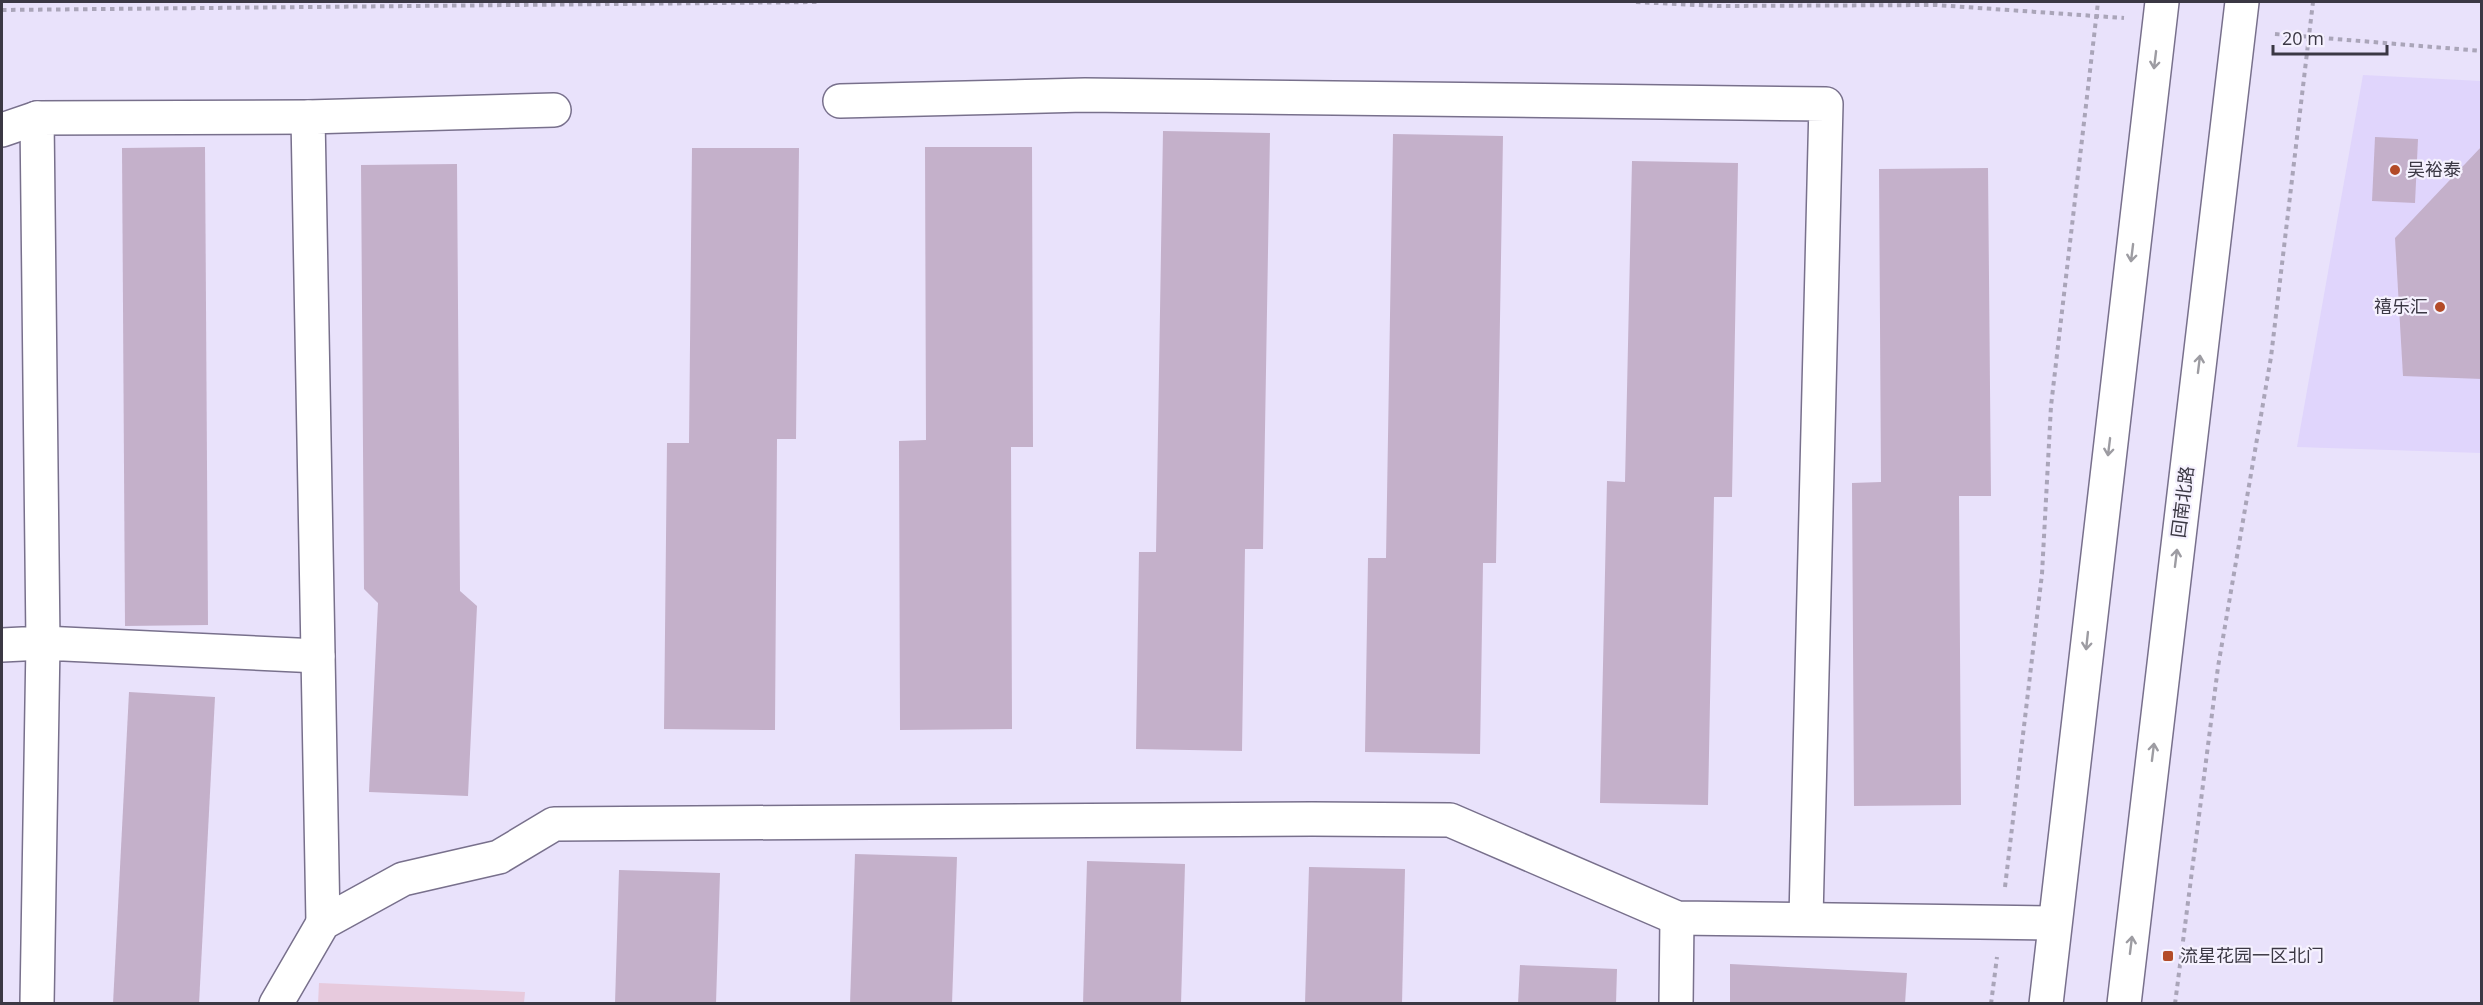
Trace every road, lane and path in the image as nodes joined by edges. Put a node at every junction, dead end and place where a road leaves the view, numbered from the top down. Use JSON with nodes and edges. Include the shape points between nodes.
{"nodes":[{"id":1,"x":820,"y":2,"type":"edge"},
{"id":2,"x":1636,"y":2,"type":"edge"},
{"id":3,"x":2098,"y":2,"type":"edge"},
{"id":4,"x":2162,"y":2,"type":"edge"},
{"id":5,"x":2242,"y":2,"type":"edge"},
{"id":6,"x":2313,"y":2,"type":"edge"},
{"id":7,"x":2,"y":10,"type":"edge"},
{"id":8,"x":2057,"y":11,"type":"dead end"},
{"id":9,"x":2357,"y":41,"type":"dead end"},
{"id":10,"x":2481,"y":51,"type":"edge"},
{"id":11,"x":840,"y":101,"type":"dead end"},
{"id":12,"x":554,"y":110,"type":"dead end"},
{"id":13,"x":308,"y":117,"type":"junction"},
{"id":14,"x":37,"y":118,"type":"junction"},
{"id":15,"x":2,"y":130,"type":"edge"},
{"id":16,"x":43,"y":644,"type":"junction"},
{"id":17,"x":2,"y":645,"type":"edge"},
{"id":18,"x":318,"y":656,"type":"junction"},
{"id":19,"x":1677,"y":918,"type":"junction"},
{"id":20,"x":1806,"y":918,"type":"junction"},
{"id":21,"x":2001,"y":922,"type":"junction"},
{"id":22,"x":323,"y":923,"type":"junction"},
{"id":23,"x":2055,"y":923,"type":"junction"},
{"id":24,"x":37,"y":1004,"type":"edge"},
{"id":25,"x":276,"y":1004,"type":"edge"},
{"id":26,"x":1676,"y":1004,"type":"edge"},
{"id":27,"x":1991,"y":1004,"type":"edge"},
{"id":28,"x":2046,"y":1004,"type":"edge"},
{"id":29,"x":2124,"y":1004,"type":"edge"},
{"id":30,"x":2175,"y":1004,"type":"edge"}],
"edges":[{"from":1,"to":7,"type":"path"},
{"from":2,"to":8,"type":"path","via":[[1717,6],[1936,5]]},
{"from":3,"to":21,"type":"path","via":[[2051,406],[2042,574]]},
{"from":4,"to":23,"type":"street","one_way":true},
{"from":29,"to":5,"type":"street","name":"回南北路","one_way":true},
{"from":6,"to":30,"type":"path","via":[[2271,357],[2217,667]]},
{"from":9,"to":10,"type":"path"},
{"from":11,"to":20,"type":"street","via":[[1085,95],[1826,104]]},
{"from":12,"to":13,"type":"street"},
{"from":13,"to":14,"type":"street"},
{"from":13,"to":18,"type":"street"},
{"from":14,"to":15,"type":"street"},
{"from":14,"to":16,"type":"street"},
{"from":16,"to":17,"type":"street"},
{"from":16,"to":18,"type":"street"},
{"from":16,"to":24,"type":"street"},
{"from":18,"to":22,"type":"street"},
{"from":19,"to":20,"type":"street"},
{"from":19,"to":22,"type":"street","via":[[1450,820],[1344,818],[554,824],[499,857],[403,879]]},
{"from":19,"to":26,"type":"street"},
{"from":20,"to":21,"type":"street"},
{"from":21,"to":23,"type":"street"},
{"from":21,"to":27,"type":"path"},
{"from":22,"to":25,"type":"street"},
{"from":23,"to":28,"type":"street"}]}
